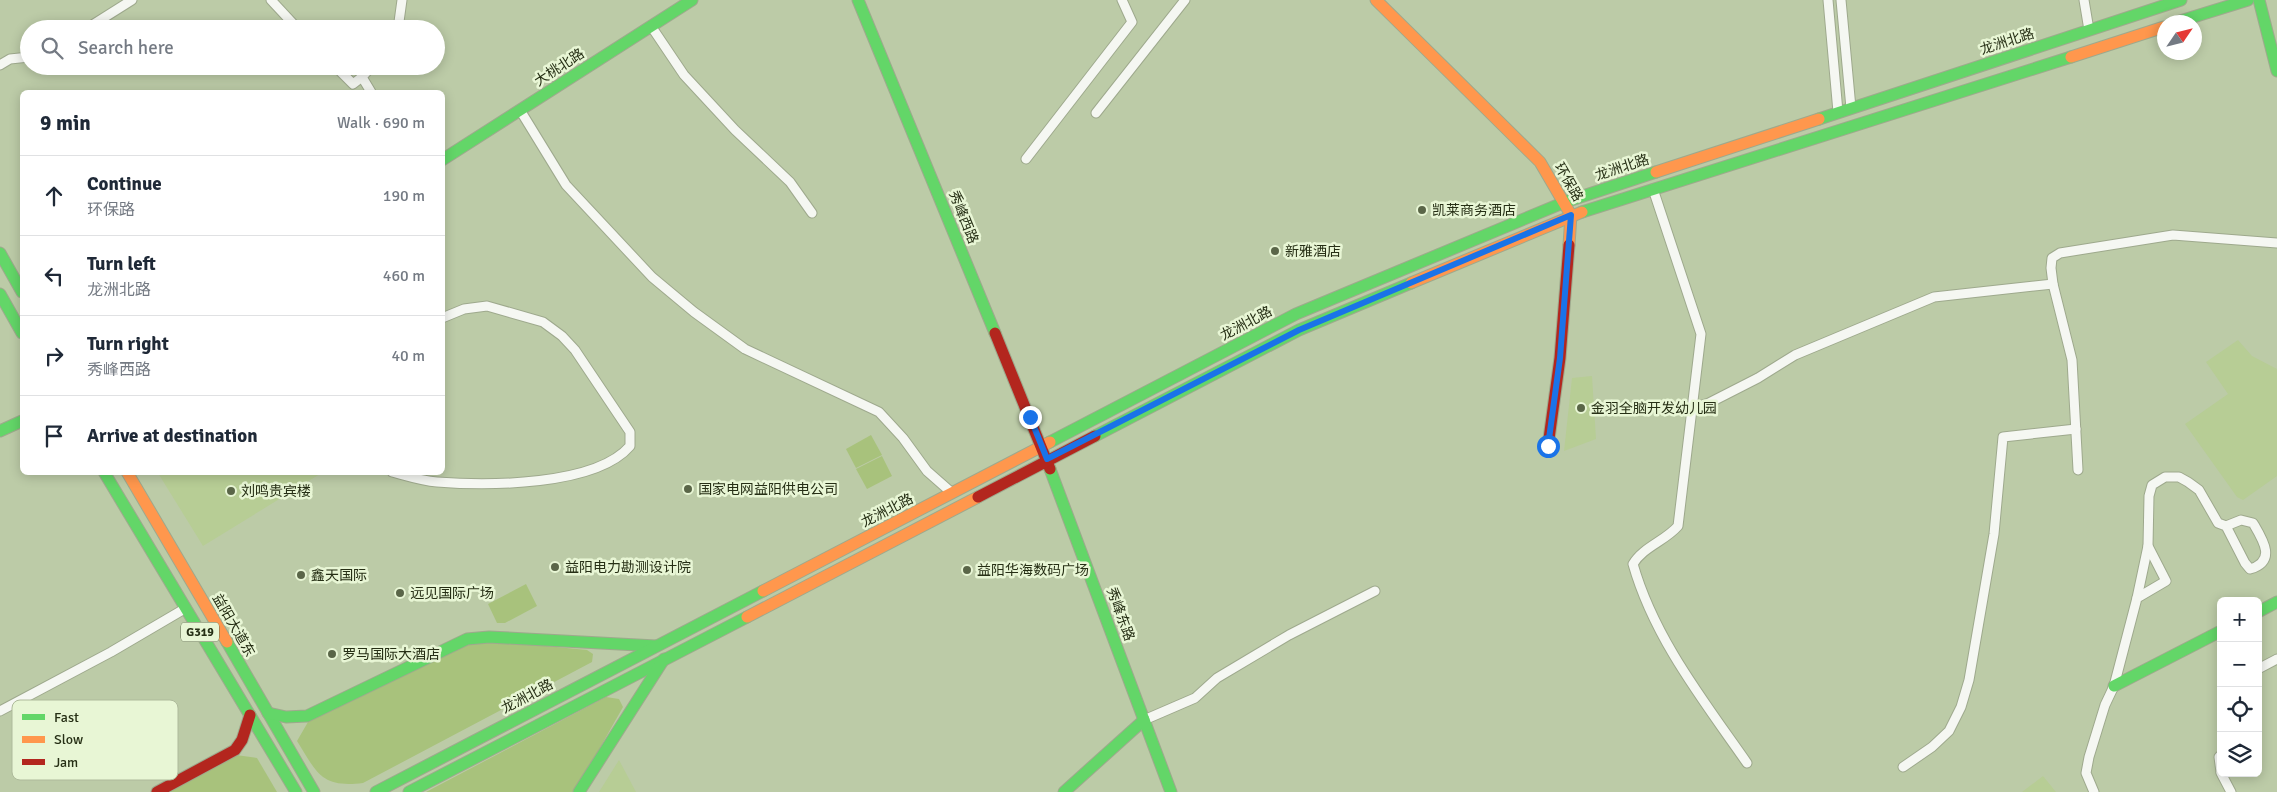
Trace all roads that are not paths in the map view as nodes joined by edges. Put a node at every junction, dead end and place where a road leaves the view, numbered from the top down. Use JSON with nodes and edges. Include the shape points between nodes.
{"nodes":[{"id":1,"x":132,"y":0,"type":"edge"},
{"id":2,"x":271,"y":0,"type":"edge"},
{"id":3,"x":402,"y":0,"type":"edge"},
{"id":4,"x":692,"y":0,"type":"edge"},
{"id":5,"x":858,"y":0,"type":"edge"},
{"id":6,"x":1122,"y":0,"type":"edge"},
{"id":7,"x":1185,"y":0,"type":"edge"},
{"id":8,"x":1376,"y":0,"type":"edge"},
{"id":9,"x":1828,"y":0,"type":"edge"},
{"id":10,"x":1841,"y":0,"type":"edge"},
{"id":11,"x":2084,"y":0,"type":"edge"},
{"id":12,"x":2181,"y":0,"type":"edge"},
{"id":13,"x":2248,"y":0,"type":"edge"},
{"id":14,"x":2258,"y":0,"type":"edge"},
{"id":15,"x":2200,"y":15,"type":"edge"},
{"id":16,"x":100,"y":20,"type":"edge"},
{"id":17,"x":290,"y":20,"type":"edge"},
{"id":18,"x":399,"y":20,"type":"edge"},
{"id":19,"x":651,"y":26,"type":"junction"},
{"id":20,"x":2157,"y":29,"type":"edge"},
{"id":21,"x":2089,"y":30,"type":"junction"},
{"id":22,"x":20,"y":58,"type":"edge"},
{"id":23,"x":0,"y":65,"type":"edge"},
{"id":24,"x":2277,"y":71,"type":"edge"},
{"id":25,"x":344,"y":75,"type":"edge"},
{"id":26,"x":362,"y":77,"type":"joint"},
{"id":27,"x":370,"y":90,"type":"edge"},
{"id":28,"x":1851,"y":108,"type":"junction"},
{"id":29,"x":520,"y":110,"type":"junction"},
{"id":30,"x":1838,"y":112,"type":"junction"},
{"id":31,"x":1096,"y":113,"type":"dead end"},
{"id":32,"x":445,"y":158,"type":"edge"},
{"id":33,"x":1026,"y":159,"type":"dead end"},
{"id":34,"x":1653,"y":189,"type":"junction"},
{"id":35,"x":1564,"y":202,"type":"junction"},
{"id":36,"x":812,"y":213,"type":"dead end"},
{"id":37,"x":1571,"y":215,"type":"junction"},
{"id":38,"x":2277,"y":242,"type":"edge"},
{"id":39,"x":0,"y":253,"type":"edge"},
{"id":40,"x":2053,"y":284,"type":"junction"},
{"id":41,"x":20,"y":288,"type":"edge"},
{"id":42,"x":0,"y":294,"type":"edge"},
{"id":43,"x":445,"y":317,"type":"edge"},
{"id":44,"x":20,"y":329,"type":"edge"},
{"id":45,"x":1692,"y":408,"type":"junction"},
{"id":46,"x":20,"y":422,"type":"edge"},
{"id":47,"x":2076,"y":429,"type":"junction"},
{"id":48,"x":0,"y":431,"type":"edge"},
{"id":49,"x":1042,"y":446,"type":"junction"},
{"id":50,"x":1548,"y":446,"type":"dead end"},
{"id":51,"x":1047,"y":459,"type":"junction"},
{"id":52,"x":2078,"y":470,"type":"dead end"},
{"id":53,"x":106,"y":475,"type":"edge"},
{"id":54,"x":129,"y":475,"type":"edge"},
{"id":55,"x":405,"y":475,"type":"edge"},
{"id":56,"x":952,"y":494,"type":"junction"},
{"id":57,"x":2226,"y":526,"type":"junction"},
{"id":58,"x":2148,"y":546,"type":"junction"},
{"id":59,"x":1375,"y":591,"type":"dead end"},
{"id":60,"x":2137,"y":598,"type":"junction"},
{"id":61,"x":2276,"y":605,"type":"edge"},
{"id":62,"x":186,"y":608,"type":"junction"},
{"id":63,"x":2262,"y":610,"type":"edge"},
{"id":64,"x":2217,"y":633,"type":"edge"},
{"id":65,"x":656,"y":646,"type":"junction"},
{"id":66,"x":2277,"y":658,"type":"edge"},
{"id":67,"x":664,"y":659,"type":"junction"},
{"id":68,"x":2262,"y":667,"type":"edge"},
{"id":69,"x":2114,"y":686,"type":"junction"},
{"id":70,"x":21,"y":700,"type":"edge"},
{"id":71,"x":12,"y":705,"type":"edge"},
{"id":72,"x":0,"y":711,"type":"edge"},
{"id":73,"x":268,"y":713,"type":"junction"},
{"id":74,"x":250,"y":715,"type":"junction"},
{"id":75,"x":1144,"y":720,"type":"junction"},
{"id":76,"x":1747,"y":763,"type":"dead end"},
{"id":77,"x":1903,"y":766,"type":"dead end"},
{"id":78,"x":2223,"y":777,"type":"edge"},
{"id":79,"x":157,"y":792,"type":"edge"},
{"id":80,"x":296,"y":792,"type":"edge"},
{"id":81,"x":314,"y":792,"type":"edge"},
{"id":82,"x":376,"y":792,"type":"edge"},
{"id":83,"x":409,"y":792,"type":"edge"},
{"id":84,"x":580,"y":792,"type":"edge"},
{"id":85,"x":1064,"y":792,"type":"edge"},
{"id":86,"x":1171,"y":792,"type":"edge"},
{"id":87,"x":2094,"y":792,"type":"edge"},
{"id":88,"x":2231,"y":792,"type":"edge"}],
"edges":[{"from":1,"to":16,"type":"street"},
{"from":2,"to":17,"type":"street"},
{"from":3,"to":18,"type":"street"},
{"from":4,"to":19,"type":"main road","name":"大桃北路"},
{"from":5,"to":49,"type":"main road","name":"秀峰西路"},
{"from":6,"to":33,"type":"street","via":[[1132,22]]},
{"from":7,"to":31,"type":"street"},
{"from":8,"to":35,"type":"main road","name":"环保路","via":[[1540,162]]},
{"from":9,"to":30,"type":"street"},
{"from":10,"to":28,"type":"street"},
{"from":11,"to":21,"type":"street"},
{"from":12,"to":21,"type":"main road","name":"龙洲北路"},
{"from":13,"to":15,"type":"main road"},
{"from":14,"to":24,"type":"main road"},
{"from":19,"to":29,"type":"main road","name":"大桃北路"},
{"from":19,"to":36,"type":"street","via":[[684,75],[790,182]]},
{"from":20,"to":34,"type":"main road","name":"龙洲北路"},
{"from":21,"to":28,"type":"main road","name":"龙洲北路"},
{"from":22,"to":23,"type":"street"},
{"from":25,"to":26,"type":"street","via":[[353,84]]},
{"from":26,"to":27,"type":"street"},
{"from":28,"to":30,"type":"main road","name":"龙洲北路"},
{"from":29,"to":32,"type":"main road","name":"大桃北路"},
{"from":29,"to":56,"type":"street","via":[[566,185],[652,277],[745,349],[879,412],[927,472]]},
{"from":30,"to":35,"type":"main road","name":"龙洲北路"},
{"from":34,"to":37,"type":"main road","name":"龙洲北路"},
{"from":34,"to":45,"type":"street","via":[[1701,334]]},
{"from":35,"to":37,"type":"main road","name":"环保路"},
{"from":35,"to":49,"type":"main road","name":"龙洲北路","via":[[1296,314]]},
{"from":37,"to":50,"type":"main road","name":"环保路","via":[[1560,358]]},
{"from":37,"to":51,"type":"main road","name":"龙洲北路","via":[[1299,330]]},
{"from":38,"to":40,"type":"street","via":[[2173,235],[2060,253],[2052,258]]},
{"from":39,"to":41,"type":"main road"},
{"from":40,"to":45,"type":"street","via":[[1934,298],[1795,355],[1750,382]]},
{"from":40,"to":47,"type":"street","via":[[2072,360]]},
{"from":42,"to":44,"type":"main road"},
{"from":43,"to":55,"type":"street","via":[[464,309],[487,306],[543,322],[575,350],[630,432],[630,446],[623,455],[568,476],[514,484],[436,482]]},
{"from":45,"to":76,"type":"street","via":[[1678,526],[1637,557],[1633,564],[1639,585],[1678,664]]},
{"from":46,"to":48,"type":"main road"},
{"from":47,"to":52,"type":"street"},
{"from":47,"to":77,"type":"street","via":[[2003,437],[1994,534],[1969,680],[1949,731]]},
{"from":49,"to":51,"type":"main road","name":"秀峰东路"},
{"from":49,"to":56,"type":"main road","name":"龙洲北路"},
{"from":51,"to":67,"type":"main road","name":"龙洲北路"},
{"from":51,"to":75,"type":"main road","name":"秀峰东路"},
{"from":53,"to":62,"type":"main road","number":"G319"},
{"from":54,"to":73,"type":"main road","name":"益阳大道东","number":"G319"},
{"from":56,"to":65,"type":"main road","name":"龙洲北路"},
{"from":57,"to":57,"type":"street","via":[[2241,520],[2253,524],[2267,549],[2260,566],[2250,569],[2244,563]]},
{"from":57,"to":58,"type":"street","via":[[2218,523],[2199,490],[2179,477],[2165,477],[2152,485],[2149,496]]},
{"from":58,"to":60,"type":"street"},
{"from":58,"to":60,"type":"street","via":[[2166,581]]},
{"from":59,"to":75,"type":"street","via":[[1289,635],[1217,678],[1195,698]]},
{"from":60,"to":69,"type":"street"},
{"from":61,"to":63,"type":"main road"},
{"from":62,"to":70,"type":"street"},
{"from":62,"to":74,"type":"main road","number":"G319"},
{"from":64,"to":69,"type":"main road"},
{"from":65,"to":73,"type":"main road","via":[[489,637],[467,639],[307,716],[286,717]]},
{"from":65,"to":82,"type":"main road","name":"龙洲北路"},
{"from":66,"to":68,"type":"street"},
{"from":67,"to":83,"type":"main road","name":"龙洲北路"},
{"from":67,"to":84,"type":"main road"},
{"from":69,"to":87,"type":"street","via":[[2105,705],[2086,773]]},
{"from":71,"to":72,"type":"street"},
{"from":73,"to":81,"type":"main road","name":"益阳大道东","number":"G319"},
{"from":74,"to":79,"type":"main road","via":[[235,750]]},
{"from":74,"to":80,"type":"main road","number":"G319"},
{"from":75,"to":85,"type":"main road"},
{"from":75,"to":86,"type":"main road","name":"秀峰东路"},
{"from":78,"to":88,"type":"street"}]}
